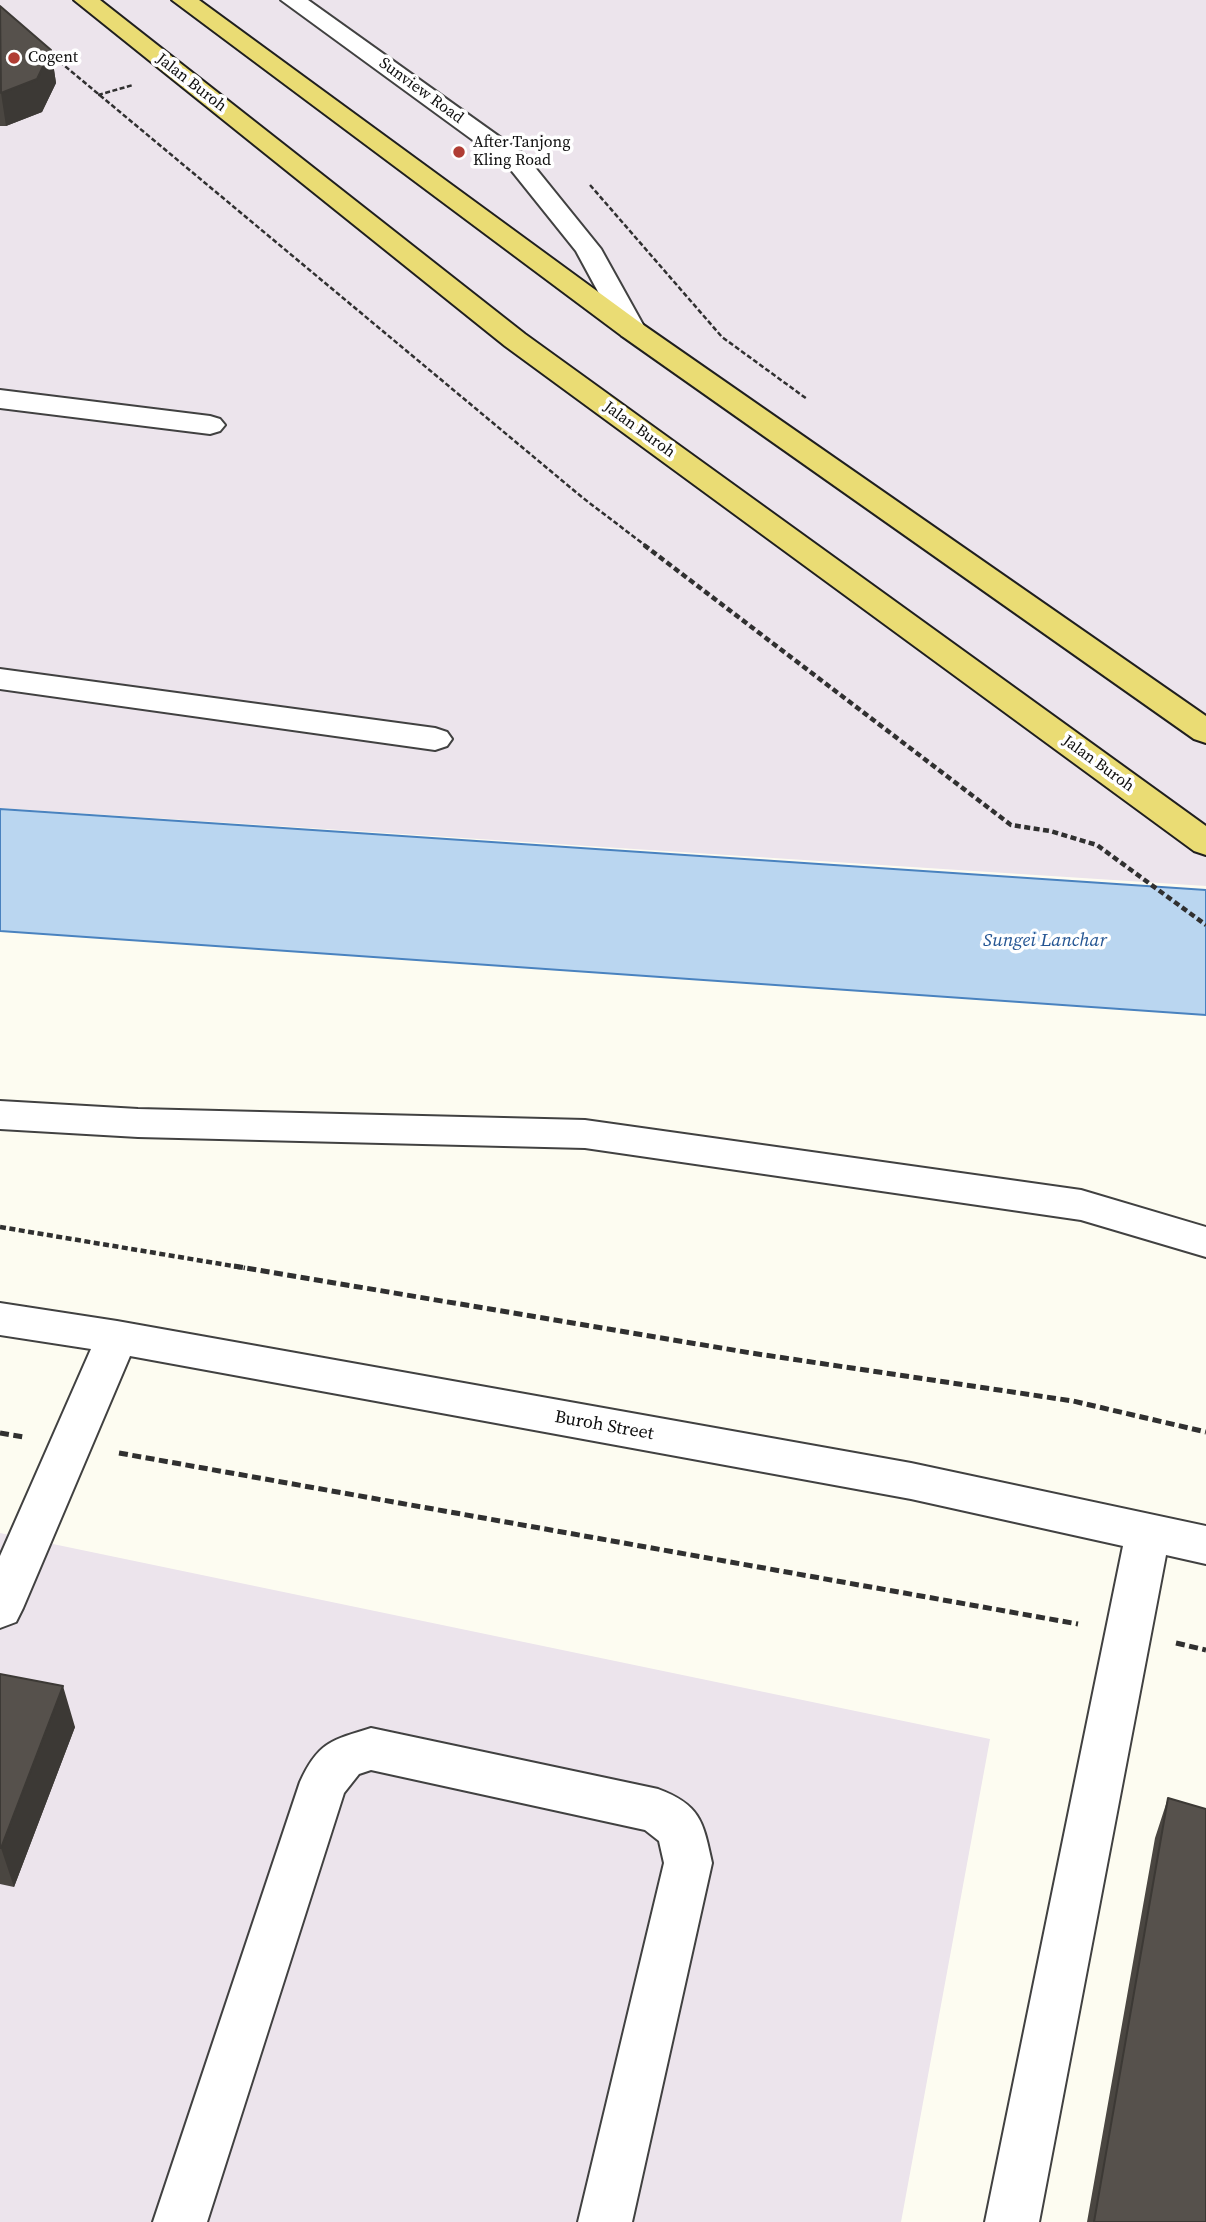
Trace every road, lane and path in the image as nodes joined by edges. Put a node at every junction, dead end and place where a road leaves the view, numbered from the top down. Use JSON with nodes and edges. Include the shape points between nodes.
{"nodes":[{"id":1,"x":86,"y":0,"type":"edge"},
{"id":2,"x":184,"y":0,"type":"edge"},
{"id":3,"x":293,"y":0,"type":"edge"},
{"id":4,"x":39,"y":44,"type":"edge"},
{"id":5,"x":589,"y":184,"type":"dead end"},
{"id":6,"x":632,"y":331,"type":"junction"},
{"id":7,"x":0,"y":399,"type":"edge"},
{"id":8,"x":812,"y":404,"type":"dead end"},
{"id":9,"x":210,"y":425,"type":"dead end"},
{"id":10,"x":0,"y":679,"type":"edge"},
{"id":11,"x":1206,"y":732,"type":"edge"},
{"id":12,"x":435,"y":739,"type":"dead end"},
{"id":13,"x":1206,"y":843,"type":"edge"},
{"id":14,"x":1206,"y":925,"type":"edge"},
{"id":15,"x":0,"y":1115,"type":"edge"},
{"id":16,"x":0,"y":1227,"type":"edge"},
{"id":17,"x":1206,"y":1242,"type":"edge"},
{"id":18,"x":0,"y":1319,"type":"edge"},
{"id":19,"x":117,"y":1337,"type":"junction"},
{"id":20,"x":1206,"y":1432,"type":"edge"},
{"id":21,"x":0,"y":1433,"type":"edge"},
{"id":22,"x":70,"y":1444,"type":"junction"},
{"id":23,"x":1148,"y":1534,"type":"junction"},
{"id":24,"x":1206,"y":1545,"type":"edge"},
{"id":25,"x":0,"y":1608,"type":"edge"},
{"id":26,"x":1129,"y":1633,"type":"junction"},
{"id":27,"x":1206,"y":1650,"type":"edge"},
{"id":28,"x":180,"y":2222,"type":"edge"},
{"id":29,"x":605,"y":2222,"type":"edge"},
{"id":30,"x":1012,"y":2222,"type":"edge"}],
"edges":[{"from":1,"to":13,"type":"main road","name":"Jalan Buroh","via":[[515,340]]},
{"from":2,"to":6,"type":"main road"},
{"from":3,"to":6,"type":"street","name":"Sunview Road","via":[[516,160],[588,249]]},
{"from":4,"to":14,"type":"path","via":[[583,498],[1011,825],[1097,845]]},
{"from":5,"to":8,"type":"path","via":[[722,337]]},
{"from":6,"to":11,"type":"main road"},
{"from":7,"to":9,"type":"street"},
{"from":10,"to":12,"type":"street"},
{"from":15,"to":17,"type":"street","via":[[138,1124],[585,1133],[1082,1205]]},
{"from":16,"to":20,"type":"path","via":[[751,1353],[1073,1401]]},
{"from":18,"to":19,"type":"street","name":"Buroh Street"},
{"from":19,"to":22,"type":"street"},
{"from":19,"to":23,"type":"street","name":"Buroh Street","via":[[911,1481]]},
{"from":21,"to":22,"type":"path"},
{"from":22,"to":25,"type":"street"},
{"from":22,"to":26,"type":"path"},
{"from":23,"to":24,"type":"street","name":"Buroh Street"},
{"from":23,"to":26,"type":"street"},
{"from":26,"to":27,"type":"path"},
{"from":26,"to":30,"type":"street"},
{"from":28,"to":29,"type":"street","via":[[324,1782],[343,1758],[371,1749],[658,1811],[680,1829],[688,1863]]}]}
